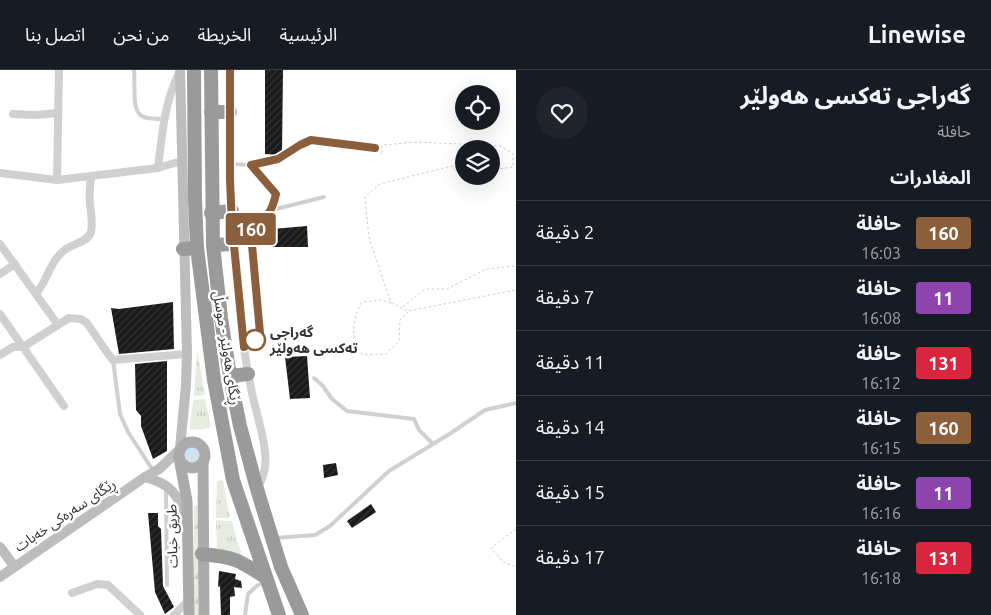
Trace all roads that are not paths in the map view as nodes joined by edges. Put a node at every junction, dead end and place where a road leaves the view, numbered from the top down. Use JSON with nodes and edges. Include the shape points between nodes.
{"nodes":[{"id":1,"x":59,"y":70,"type":"edge"},
{"id":2,"x":134,"y":70,"type":"edge"},
{"id":3,"x":194,"y":70,"type":"edge"},
{"id":4,"x":211,"y":70,"type":"edge"},
{"id":5,"x":230,"y":70,"type":"edge"},
{"id":6,"x":180,"y":71,"type":"edge"},
{"id":7,"x":188,"y":106,"type":"junction"},
{"id":8,"x":211,"y":112,"type":"junction"},
{"id":9,"x":230,"y":112,"type":"junction"},
{"id":10,"x":58,"y":113,"type":"junction"},
{"id":11,"x":13,"y":114,"type":"dead end"},
{"id":12,"x":164,"y":119,"type":"junction"},
{"id":13,"x":375,"y":148,"type":"road end"},
{"id":14,"x":181,"y":161,"type":"junction"},
{"id":15,"x":231,"y":164,"type":"junction"},
{"id":16,"x":251,"y":165,"type":"junction"},
{"id":17,"x":158,"y":168,"type":"junction"},
{"id":18,"x":0,"y":173,"type":"edge"},
{"id":19,"x":91,"y":177,"type":"junction"},
{"id":20,"x":57,"y":180,"type":"junction"},
{"id":21,"x":324,"y":197,"type":"dead end"},
{"id":22,"x":272,"y":210,"type":"junction"},
{"id":23,"x":211,"y":213,"type":"junction"},
{"id":24,"x":232,"y":218,"type":"junction"},
{"id":25,"x":250,"y":223,"type":"junction"},
{"id":26,"x":0,"y":244,"type":"edge"},
{"id":27,"x":233,"y":244,"type":"junction"},
{"id":28,"x":213,"y":245,"type":"junction"},
{"id":29,"x":190,"y":248,"type":"junction"},
{"id":30,"x":15,"y":264,"type":"junction"},
{"id":31,"x":0,"y":274,"type":"edge"},
{"id":32,"x":36,"y":294,"type":"junction"},
{"id":33,"x":0,"y":314,"type":"edge"},
{"id":34,"x":58,"y":325,"type":"junction"},
{"id":35,"x":23,"y":347,"type":"junction"},
{"id":36,"x":244,"y":347,"type":"junction"},
{"id":37,"x":187,"y":354,"type":"junction"},
{"id":38,"x":0,"y":355,"type":"edge"},
{"id":39,"x":113,"y":360,"type":"junction"},
{"id":40,"x":248,"y":374,"type":"junction"},
{"id":41,"x":230,"y":376,"type":"junction"},
{"id":42,"x":314,"y":378,"type":"dead end"},
{"id":43,"x":516,"y":403,"type":"edge"},
{"id":44,"x":64,"y":406,"type":"dead end"},
{"id":45,"x":433,"y":444,"type":"junction"},
{"id":46,"x":179,"y":452,"type":"junction"},
{"id":47,"x":203,"y":462,"type":"junction"},
{"id":48,"x":149,"y":474,"type":"junction"},
{"id":49,"x":234,"y":480,"type":"junction"},
{"id":50,"x":256,"y":483,"type":"junction"},
{"id":51,"x":166,"y":484,"type":"junction"},
{"id":52,"x":187,"y":517,"type":"junction"},
{"id":53,"x":273,"y":538,"type":"junction"},
{"id":54,"x":0,"y":547,"type":"edge"},
{"id":55,"x":202,"y":554,"type":"junction"},
{"id":56,"x":14,"y":566,"type":"junction"},
{"id":57,"x":0,"y":577,"type":"edge"},
{"id":58,"x":266,"y":579,"type":"junction"},
{"id":59,"x":167,"y":585,"type":"dead end"},
{"id":60,"x":72,"y":593,"type":"dead end"},
{"id":61,"x":188,"y":601,"type":"junction"},
{"id":62,"x":140,"y":615,"type":"edge"},
{"id":63,"x":174,"y":615,"type":"edge"},
{"id":64,"x":189,"y":615,"type":"edge"},
{"id":65,"x":204,"y":615,"type":"edge"},
{"id":66,"x":245,"y":615,"type":"edge"},
{"id":67,"x":279,"y":615,"type":"edge"},
{"id":68,"x":302,"y":615,"type":"edge"}],
"edges":[{"from":1,"to":10,"type":"street"},
{"from":2,"to":12,"type":"lane","via":[[138,114]]},
{"from":3,"to":7,"type":"highway","name":"ڕێگای هەولێر - موسڵ"},
{"from":4,"to":8,"type":"highway","name":"ڕێگای هەولێر - موسڵ"},
{"from":5,"to":9,"type":"street"},
{"from":6,"to":7,"type":"main road"},
{"from":6,"to":12,"type":"street","via":[[171,88]]},
{"from":7,"to":14,"type":"main road"},
{"from":7,"to":29,"type":"highway","name":"ڕێگای هەولێر - موسڵ","via":[[195,198]]},
{"from":8,"to":9,"type":"highway"},
{"from":8,"to":23,"type":"highway","name":"ڕێگای هەولێر - موسڵ"},
{"from":9,"to":15,"type":"street"},
{"from":10,"to":11,"type":"street"},
{"from":10,"to":20,"type":"street"},
{"from":12,"to":17,"type":"street"},
{"from":13,"to":16,"type":"lane","via":[[311,140],[278,159]]},
{"from":14,"to":17,"type":"street"},
{"from":14,"to":29,"type":"main road"},
{"from":15,"to":16,"type":"lane"},
{"from":15,"to":24,"type":"street"},
{"from":16,"to":22,"type":"lane","via":[[276,194]]},
{"from":17,"to":19,"type":"street"},
{"from":18,"to":20,"type":"street"},
{"from":19,"to":20,"type":"street"},
{"from":19,"to":32,"type":"street","via":[[90,234],[59,255]]},
{"from":21,"to":22,"type":"lane"},
{"from":22,"to":25,"type":"lane","via":[[259,221]]},
{"from":23,"to":24,"type":"highway"},
{"from":23,"to":28,"type":"highway","name":"ڕێگای هەولێر - موسڵ"},
{"from":24,"to":25,"type":"lane"},
{"from":24,"to":27,"type":"street"},
{"from":25,"to":36,"type":"lane","via":[[260,333]]},
{"from":26,"to":30,"type":"street"},
{"from":27,"to":28,"type":"highway"},
{"from":27,"to":36,"type":"street"},
{"from":28,"to":41,"type":"highway","name":"ڕێگای هەولێر - موسڵ"},
{"from":29,"to":37,"type":"main road"},
{"from":29,"to":49,"type":"highway","name":"ڕێگای هەولێر - موسڵ"},
{"from":30,"to":31,"type":"street"},
{"from":30,"to":32,"type":"street"},
{"from":32,"to":34,"type":"street"},
{"from":33,"to":35,"type":"street"},
{"from":34,"to":35,"type":"street"},
{"from":34,"to":39,"type":"street","via":[[69,318],[81,319]]},
{"from":35,"to":38,"type":"street","via":[[13,347]]},
{"from":35,"to":44,"type":"street"},
{"from":36,"to":40,"type":"street"},
{"from":37,"to":39,"type":"street"},
{"from":37,"to":46,"type":"main road"},
{"from":39,"to":48,"type":"lane","via":[[120,414]]},
{"from":40,"to":41,"type":"highway"},
{"from":40,"to":50,"type":"street","via":[[266,457],[263,479]]},
{"from":41,"to":50,"type":"highway","name":"ڕێگای هەولێر - موسڵ"},
{"from":42,"to":45,"type":"lane","via":[[332,400],[347,411],[414,419],[419,430]]},
{"from":43,"to":45,"type":"lane","via":[[485,410]]},
{"from":45,"to":53,"type":"lane","via":[[389,471],[330,526],[315,534]]},
{"from":46,"to":47,"type":"main road","via":[[182,464],[192,468]]},
{"from":46,"to":47,"type":"main road","via":[[188,442],[198,443],[205,451]]},
{"from":46,"to":48,"type":"main road","name":"ڕێگای سەرەکی خەبات"},
{"from":46,"to":52,"type":"main road","name":"طريق خبات"},
{"from":47,"to":55,"type":"main road"},
{"from":48,"to":51,"type":"main road"},
{"from":48,"to":56,"type":"main road","name":"ڕێگای سەرەکی خەبات"},
{"from":49,"to":50,"type":"highway"},
{"from":49,"to":58,"type":"highway","name":"ڕێگای هەولێر - موسڵ"},
{"from":50,"to":53,"type":"highway","name":"ڕێگای هەولێر - موسڵ"},
{"from":51,"to":52,"type":"main road"},
{"from":51,"to":59,"type":"lane"},
{"from":52,"to":61,"type":"main road","name":"طريق خبات"},
{"from":53,"to":68,"type":"highway","name":"ڕێگای هەولێر - موسڵ","via":[[281,567]]},
{"from":54,"to":56,"type":"main road"},
{"from":55,"to":58,"type":"highway","via":[[240,560]]},
{"from":55,"to":65,"type":"main road"},
{"from":56,"to":57,"type":"main road","name":"ڕێگای سەرەکی خەبات"},
{"from":58,"to":66,"type":"lane","via":[[248,594]]},
{"from":58,"to":67,"type":"highway","name":"ڕێگای هەولێر - موسڵ"},
{"from":60,"to":62,"type":"street","via":[[97,584],[108,585]]},
{"from":61,"to":63,"type":"street"},
{"from":61,"to":64,"type":"main road","name":"طريق خبات"}]}
